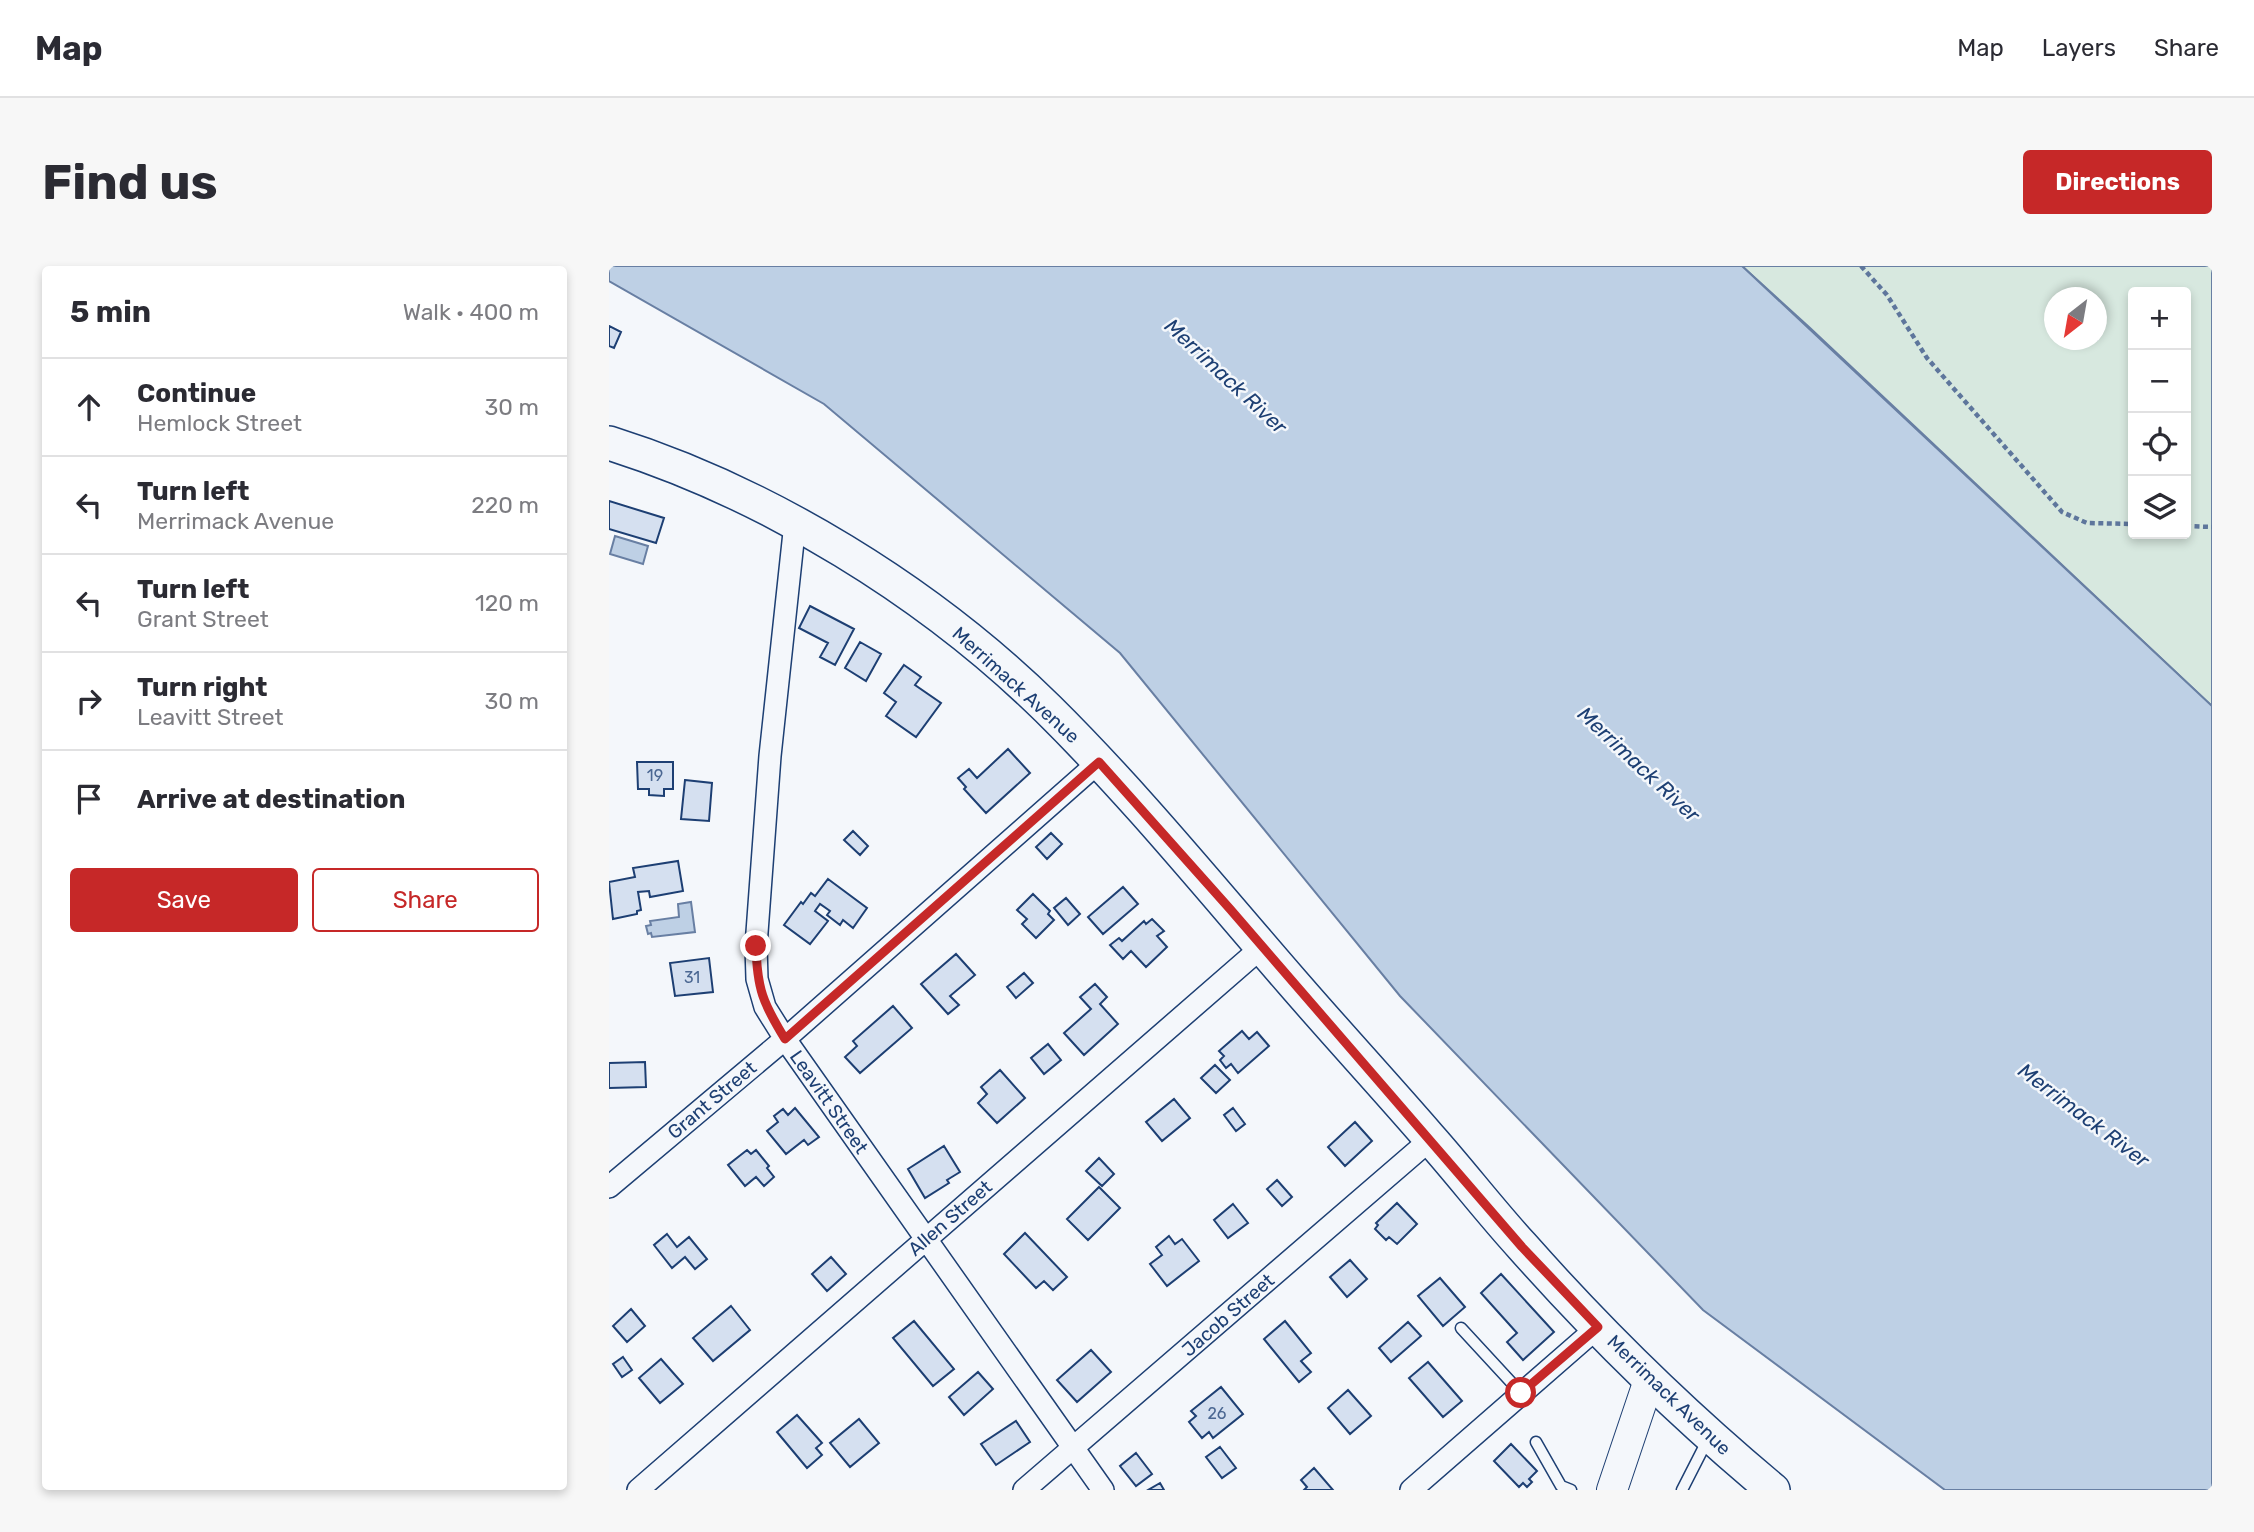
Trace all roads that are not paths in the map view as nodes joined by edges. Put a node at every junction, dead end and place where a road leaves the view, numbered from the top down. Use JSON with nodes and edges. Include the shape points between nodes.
{"nodes":[{"id":1,"x":609,"y":443,"type":"edge"},
{"id":2,"x":795,"y":523,"type":"junction"},
{"id":3,"x":1099,"y":762,"type":"junction"},
{"id":4,"x":1262,"y":947,"type":"junction"},
{"id":5,"x":785,"y":1039,"type":"junction"},
{"id":6,"x":1431,"y":1139,"type":"junction"},
{"id":7,"x":609,"y":1187,"type":"edge"},
{"id":8,"x":926,"y":1239,"type":"junction"},
{"id":9,"x":1598,"y":1327,"type":"junction"},
{"id":10,"x":1461,"y":1328,"type":"dead end"},
{"id":11,"x":1649,"y":1380,"type":"junction"},
{"id":12,"x":1521,"y":1393,"type":"junction"},
{"id":13,"x":1709,"y":1436,"type":"junction"},
{"id":14,"x":1536,"y":1442,"type":"dead end"},
{"id":15,"x":1073,"y":1448,"type":"junction"},
{"id":16,"x":638,"y":1490,"type":"edge"},
{"id":17,"x":1024,"y":1490,"type":"edge"},
{"id":18,"x":1103,"y":1490,"type":"edge"},
{"id":19,"x":1411,"y":1490,"type":"edge"},
{"id":20,"x":1571,"y":1490,"type":"edge"},
{"id":21,"x":1612,"y":1490,"type":"edge"},
{"id":22,"x":1682,"y":1490,"type":"edge"},
{"id":23,"x":1773,"y":1490,"type":"edge"}],
"edges":[{"from":1,"to":2,"type":"main road","name":"Merrimack Avenue","via":[[717,485]]},
{"from":2,"to":3,"type":"main road","name":"Merrimack Avenue","via":[[933,611],[1046,707]]},
{"from":2,"to":5,"type":"street","name":"Leavitt Street","via":[[770,756],[756,946],[757,979],[765,1007]]},
{"from":3,"to":4,"type":"main road","name":"Merrimack Avenue"},
{"from":3,"to":5,"type":"street","name":"Grant Street"},
{"from":4,"to":6,"type":"main road","name":"Merrimack Avenue"},
{"from":4,"to":8,"type":"street","name":"Allen Street"},
{"from":5,"to":7,"type":"street","name":"Grant Street"},
{"from":5,"to":8,"type":"street","name":"Leavitt Street"},
{"from":6,"to":9,"type":"main road","name":"Merrimack Avenue","via":[[1522,1247]]},
{"from":6,"to":15,"type":"street","name":"Jacob Street"},
{"from":8,"to":15,"type":"street","name":"Leavitt Street"},
{"from":8,"to":16,"type":"street","name":"Allen Street"},
{"from":9,"to":11,"type":"main road","name":"Merrimack Avenue"},
{"from":9,"to":12,"type":"street"},
{"from":10,"to":12,"type":"lane"},
{"from":11,"to":13,"type":"main road","name":"Merrimack Avenue"},
{"from":11,"to":21,"type":"street"},
{"from":12,"to":19,"type":"street"},
{"from":13,"to":22,"type":"lane"},
{"from":13,"to":23,"type":"main road","name":"Merrimack Avenue"},
{"from":14,"to":20,"type":"lane","via":[[1561,1486]]},
{"from":15,"to":17,"type":"street","name":"Jacob Street"},
{"from":15,"to":18,"type":"street","name":"Leavitt Street"}]}
